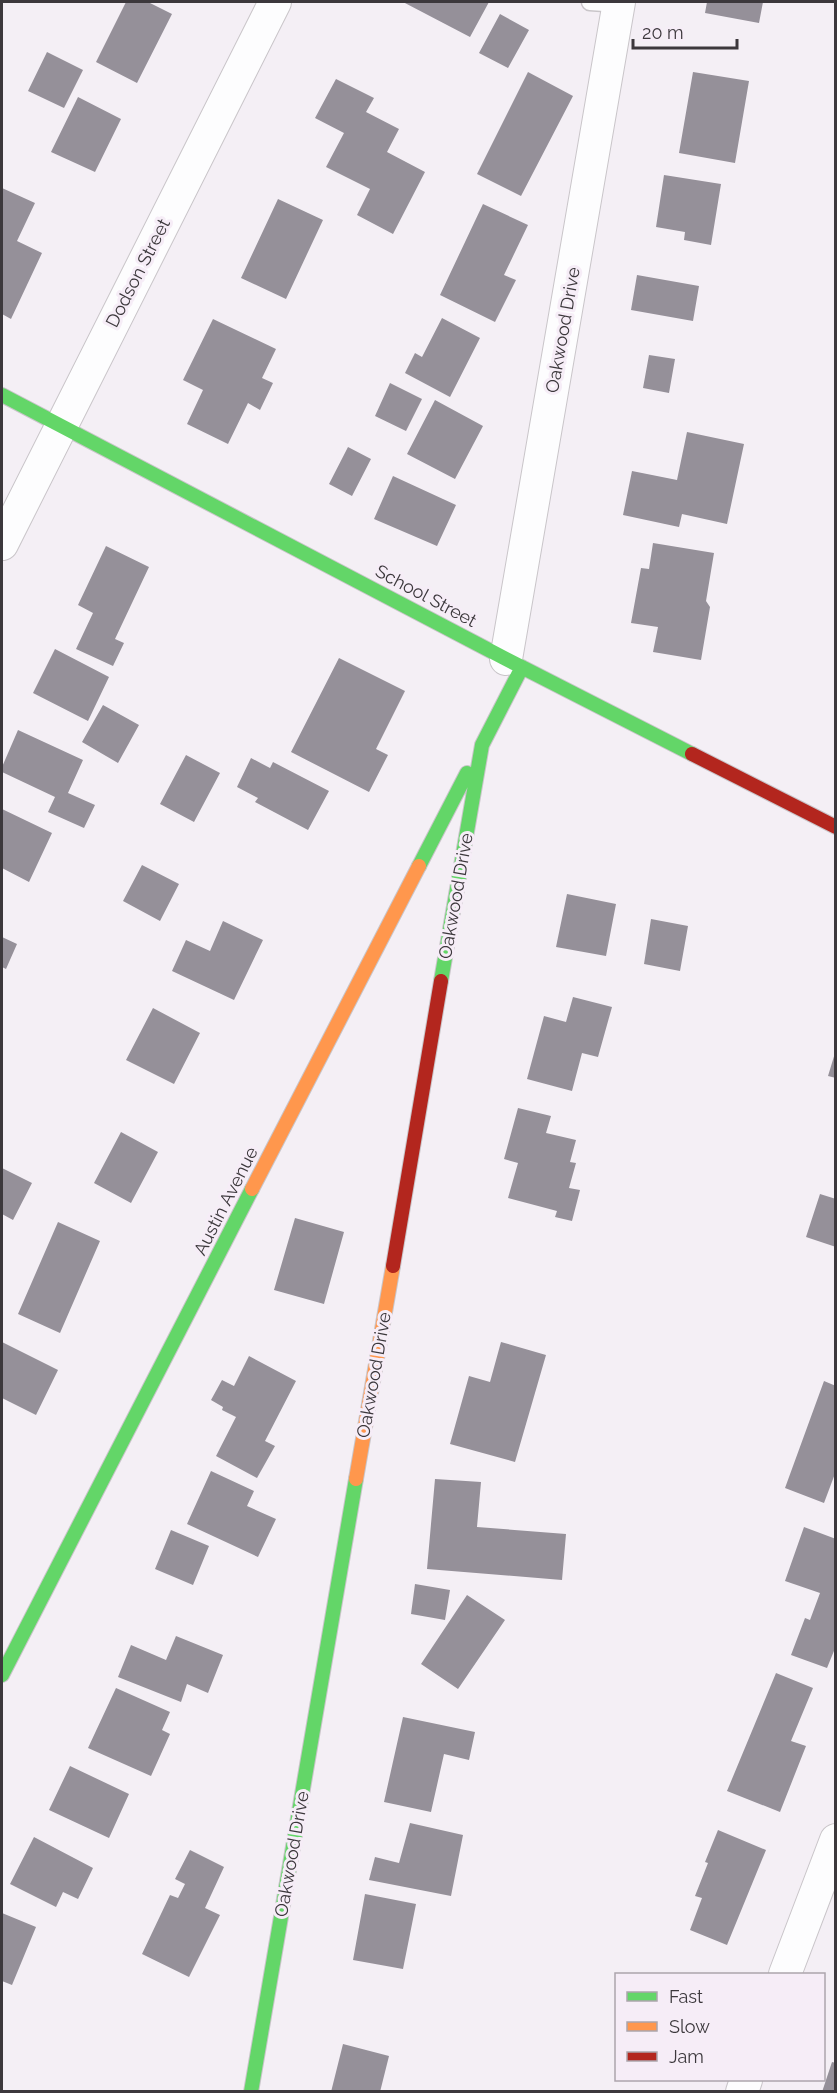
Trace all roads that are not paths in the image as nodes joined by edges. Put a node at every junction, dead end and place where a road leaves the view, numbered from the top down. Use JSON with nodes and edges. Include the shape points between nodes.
{"nodes":[{"id":1,"x":275,"y":2,"type":"edge"},
{"id":2,"x":609,"y":2,"type":"edge"},
{"id":3,"x":2,"y":395,"type":"edge"},
{"id":4,"x":62,"y":425,"type":"junction"},
{"id":5,"x":2,"y":544,"type":"edge"},
{"id":6,"x":514,"y":663,"type":"junction"},
{"id":7,"x":482,"y":745,"type":"junction"},
{"id":8,"x":836,"y":827,"type":"edge"},
{"id":9,"x":2,"y":1674,"type":"edge"},
{"id":10,"x":836,"y":1840,"type":"edge"},
{"id":11,"x":785,"y":1973,"type":"edge"},
{"id":12,"x":251,"y":2091,"type":"edge"}],
"edges":[{"from":1,"to":4,"type":"street","name":"Dodson Street"},
{"from":2,"to":6,"type":"street","name":"Oakwood Drive"},
{"from":3,"to":4,"type":"street","name":"School Street"},
{"from":4,"to":5,"type":"street","name":"Dodson Street"},
{"from":4,"to":6,"type":"street","name":"School Street"},
{"from":6,"to":7,"type":"street","name":"Oakwood Drive"},
{"from":6,"to":8,"type":"street","name":"School Street"},
{"from":7,"to":9,"type":"street","name":"Austin Avenue"},
{"from":7,"to":12,"type":"street","name":"Oakwood Drive"},
{"from":10,"to":11,"type":"street"}]}
